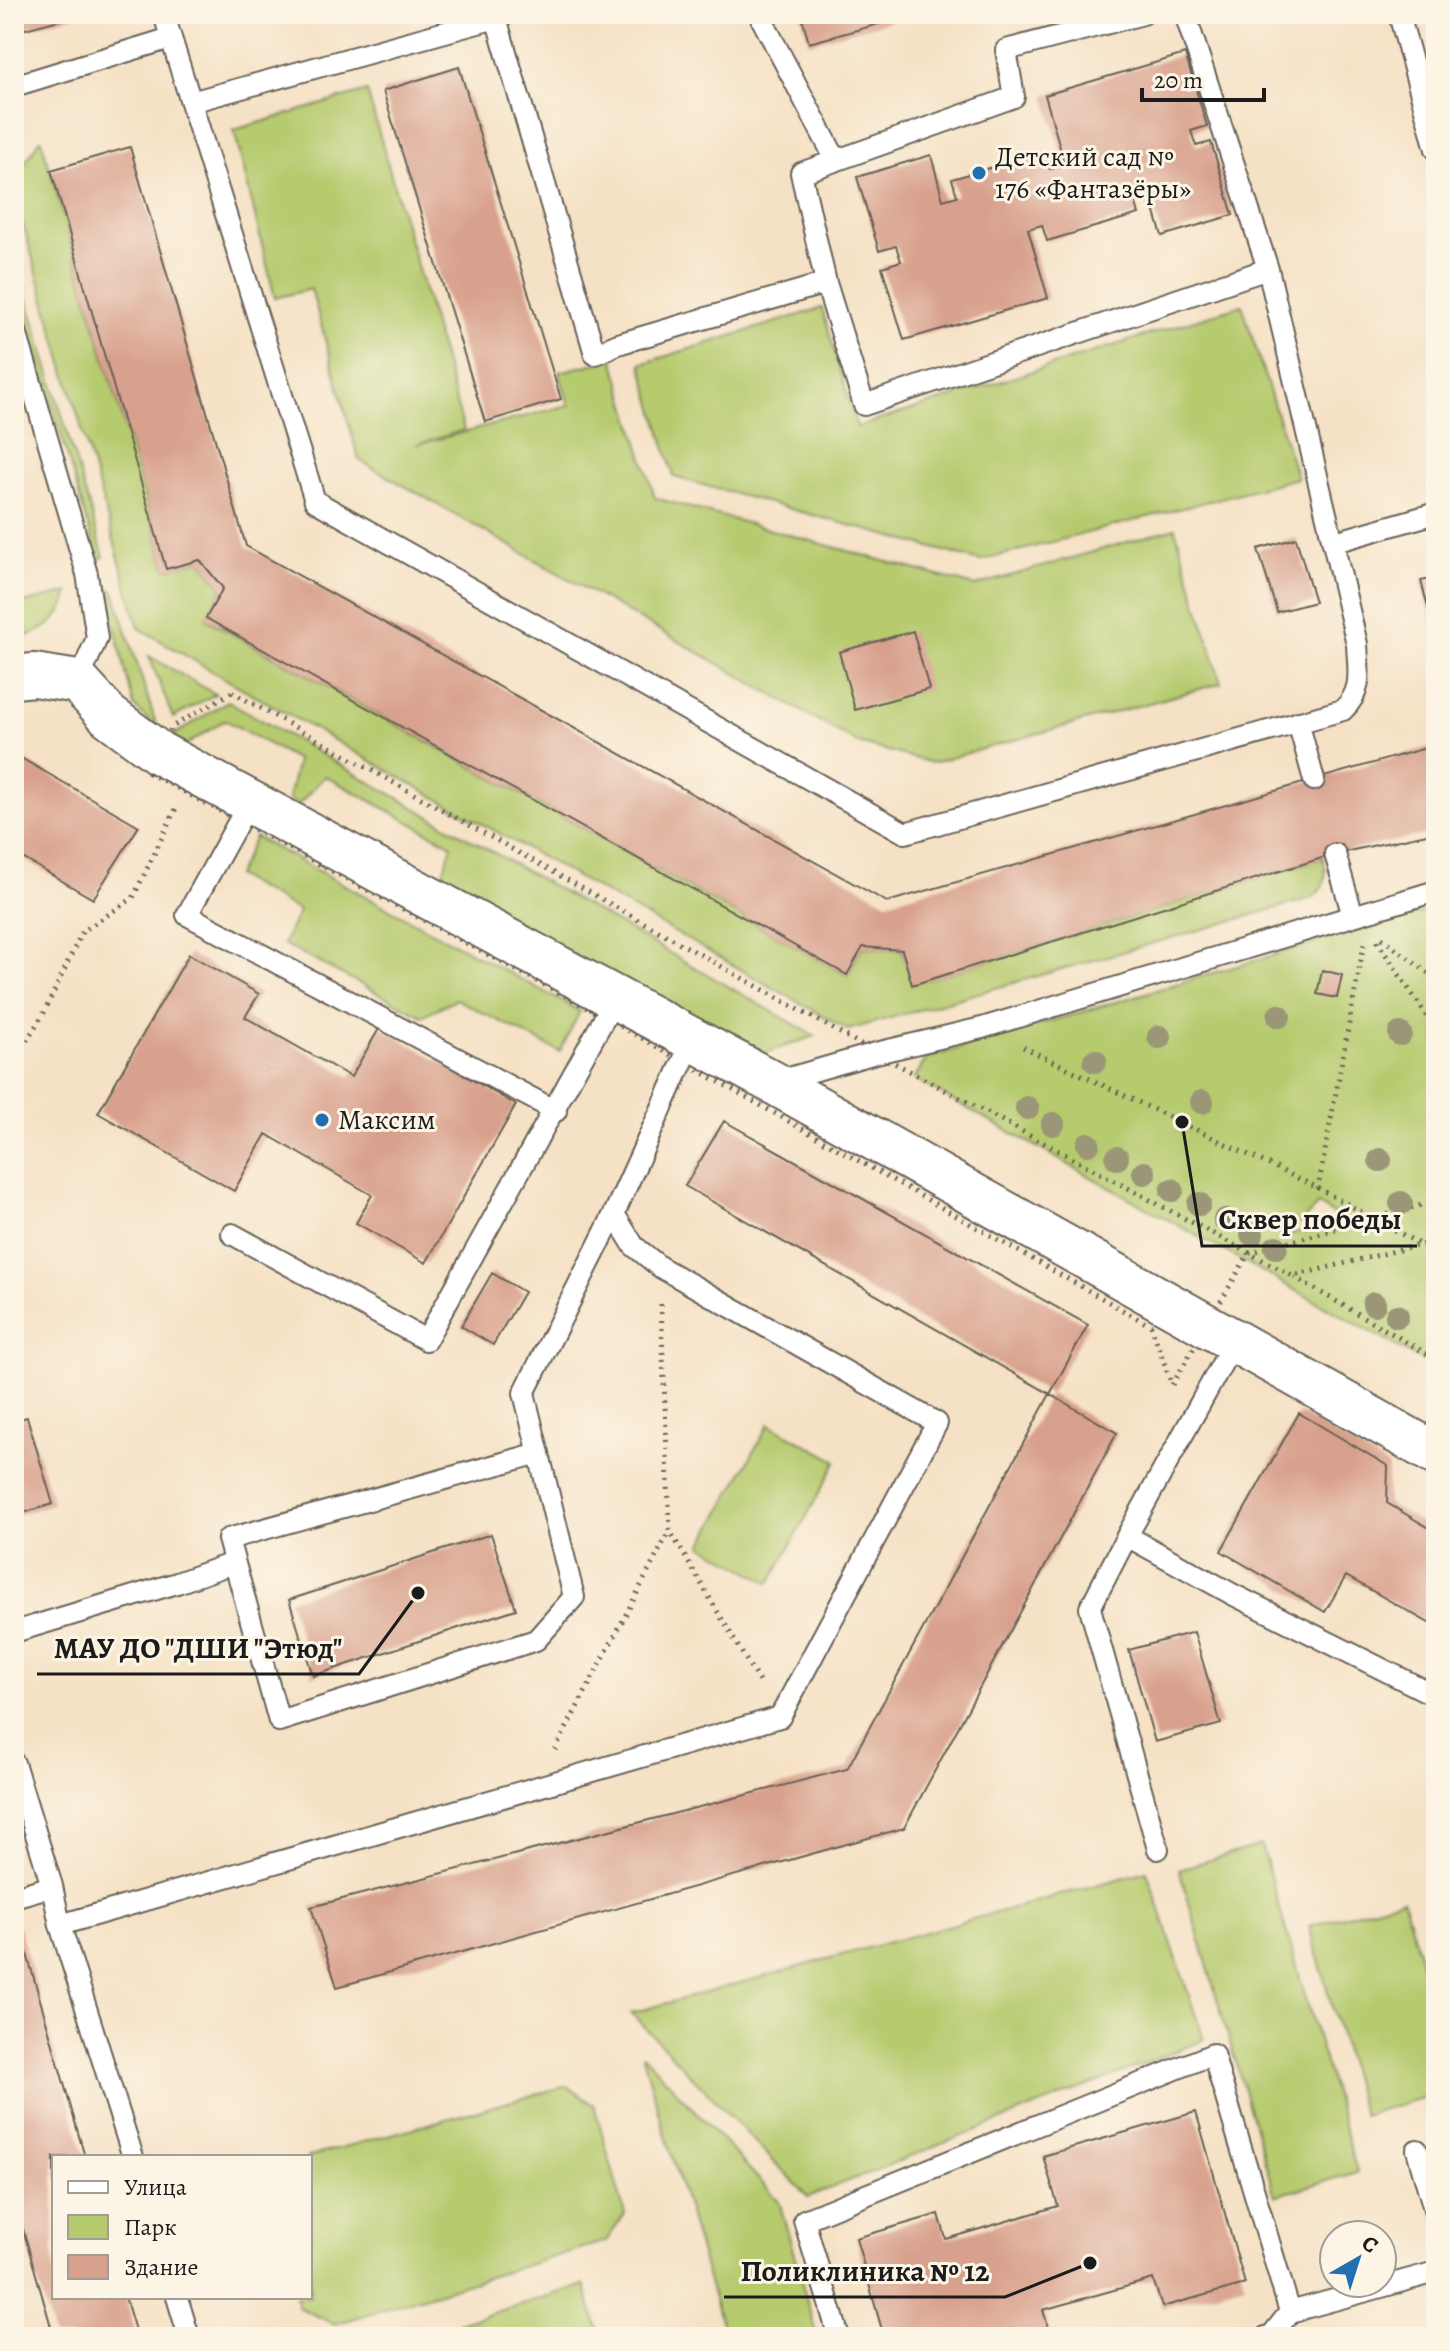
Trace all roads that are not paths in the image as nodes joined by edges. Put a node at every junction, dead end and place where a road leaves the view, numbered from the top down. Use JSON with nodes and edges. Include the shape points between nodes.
{"nodes":[{"id":1,"x":164,"y":14,"type":"edge"},
{"id":2,"x":759,"y":14,"type":"edge"},
{"id":3,"x":1143,"y":14,"type":"edge"},
{"id":4,"x":1185,"y":14,"type":"edge"},
{"id":5,"x":1399,"y":14,"type":"edge"},
{"id":6,"x":171,"y":38,"type":"junction"},
{"id":7,"x":14,"y":86,"type":"edge"},
{"id":8,"x":191,"y":102,"type":"junction"},
{"id":9,"x":1436,"y":149,"type":"edge"},
{"id":10,"x":836,"y":160,"type":"junction"},
{"id":11,"x":1268,"y":269,"type":"junction"},
{"id":12,"x":826,"y":283,"type":"junction"},
{"id":13,"x":14,"y":325,"type":"edge"},
{"id":14,"x":1436,"y":513,"type":"edge"},
{"id":15,"x":1335,"y":542,"type":"junction"},
{"id":16,"x":14,"y":677,"type":"edge"},
{"id":17,"x":78,"y":682,"type":"junction"},
{"id":18,"x":1298,"y":722,"type":"junction"},
{"id":19,"x":1314,"y":780,"type":"dead end"},
{"id":20,"x":250,"y":801,"type":"junction"},
{"id":21,"x":1335,"y":854,"type":"dead end"},
{"id":22,"x":1436,"y":891,"type":"edge"},
{"id":23,"x":1360,"y":921,"type":"junction"},
{"id":24,"x":615,"y":999,"type":"junction"},
{"id":25,"x":692,"y":1041,"type":"junction"},
{"id":26,"x":774,"y":1083,"type":"junction"},
{"id":27,"x":556,"y":1111,"type":"junction"},
{"id":28,"x":614,"y":1214,"type":"junction"},
{"id":29,"x":232,"y":1234,"type":"dead end"},
{"id":30,"x":1234,"y":1342,"type":"junction"},
{"id":31,"x":539,"y":1453,"type":"junction"},
{"id":32,"x":1436,"y":1454,"type":"edge"},
{"id":33,"x":1127,"y":1536,"type":"junction"},
{"id":34,"x":233,"y":1563,"type":"junction"},
{"id":35,"x":14,"y":1632,"type":"edge"},
{"id":36,"x":1436,"y":1696,"type":"edge"},
{"id":37,"x":14,"y":1763,"type":"edge"},
{"id":38,"x":1158,"y":1849,"type":"dead end"},
{"id":39,"x":52,"y":1886,"type":"junction"},
{"id":40,"x":14,"y":1897,"type":"edge"},
{"id":41,"x":60,"y":1925,"type":"junction"},
{"id":42,"x":1417,"y":2150,"type":"dead end"},
{"id":43,"x":132,"y":2155,"type":"edge"},
{"id":44,"x":1436,"y":2216,"type":"edge"},
{"id":45,"x":1436,"y":2272,"type":"edge"},
{"id":46,"x":178,"y":2299,"type":"edge"},
{"id":47,"x":1290,"y":2312,"type":"junction"},
{"id":48,"x":189,"y":2337,"type":"edge"},
{"id":49,"x":839,"y":2337,"type":"edge"},
{"id":50,"x":1266,"y":2337,"type":"edge"}],
"edges":[{"from":1,"to":6,"type":"lane"},
{"from":2,"to":10,"type":"lane"},
{"from":3,"to":10,"type":"lane","via":[[1006,50],[1014,97]]},
{"from":4,"to":11,"type":"lane"},
{"from":5,"to":9,"type":"lane"},
{"from":6,"to":7,"type":"lane"},
{"from":6,"to":8,"type":"lane"},
{"from":8,"to":12,"type":"lane","via":[[496,18],[595,354]]},
{"from":8,"to":18,"type":"lane","via":[[315,501],[905,833]]},
{"from":10,"to":12,"type":"lane","via":[[801,173]]},
{"from":11,"to":12,"type":"lane","via":[[864,405]]},
{"from":11,"to":15,"type":"lane"},
{"from":13,"to":17,"type":"lane","via":[[87,574],[97,638]]},
{"from":14,"to":15,"type":"lane"},
{"from":15,"to":18,"type":"lane","via":[[1357,644],[1359,681],[1354,700],[1343,710]]},
{"from":16,"to":17,"type":"street"},
{"from":17,"to":20,"type":"street","via":[[109,716],[159,753]]},
{"from":18,"to":19,"type":"lane"},
{"from":20,"to":24,"type":"street"},
{"from":20,"to":27,"type":"lane","via":[[187,915]]},
{"from":21,"to":23,"type":"lane"},
{"from":22,"to":23,"type":"lane"},
{"from":23,"to":26,"type":"lane"},
{"from":24,"to":25,"type":"street"},
{"from":24,"to":27,"type":"lane"},
{"from":25,"to":26,"type":"street"},
{"from":25,"to":28,"type":"lane"},
{"from":26,"to":30,"type":"street"},
{"from":27,"to":29,"type":"lane","via":[[426,1340]]},
{"from":28,"to":31,"type":"lane","via":[[524,1393]]},
{"from":28,"to":41,"type":"lane","via":[[634,1246],[660,1267],[937,1423],[780,1717]]},
{"from":30,"to":32,"type":"street"},
{"from":30,"to":33,"type":"lane"},
{"from":31,"to":34,"type":"lane","via":[[228,1539]]},
{"from":31,"to":34,"type":"lane","via":[[574,1597],[536,1640],[279,1721]]},
{"from":33,"to":36,"type":"lane"},
{"from":33,"to":38,"type":"lane","via":[[1090,1608]]},
{"from":34,"to":35,"type":"lane"},
{"from":37,"to":39,"type":"lane"},
{"from":39,"to":40,"type":"lane"},
{"from":39,"to":41,"type":"lane"},
{"from":41,"to":43,"type":"lane"},
{"from":42,"to":44,"type":"lane"},
{"from":45,"to":47,"type":"lane"},
{"from":46,"to":48,"type":"lane"},
{"from":47,"to":49,"type":"lane","via":[[1213,2054],[804,2220]]},
{"from":47,"to":50,"type":"lane"}]}
